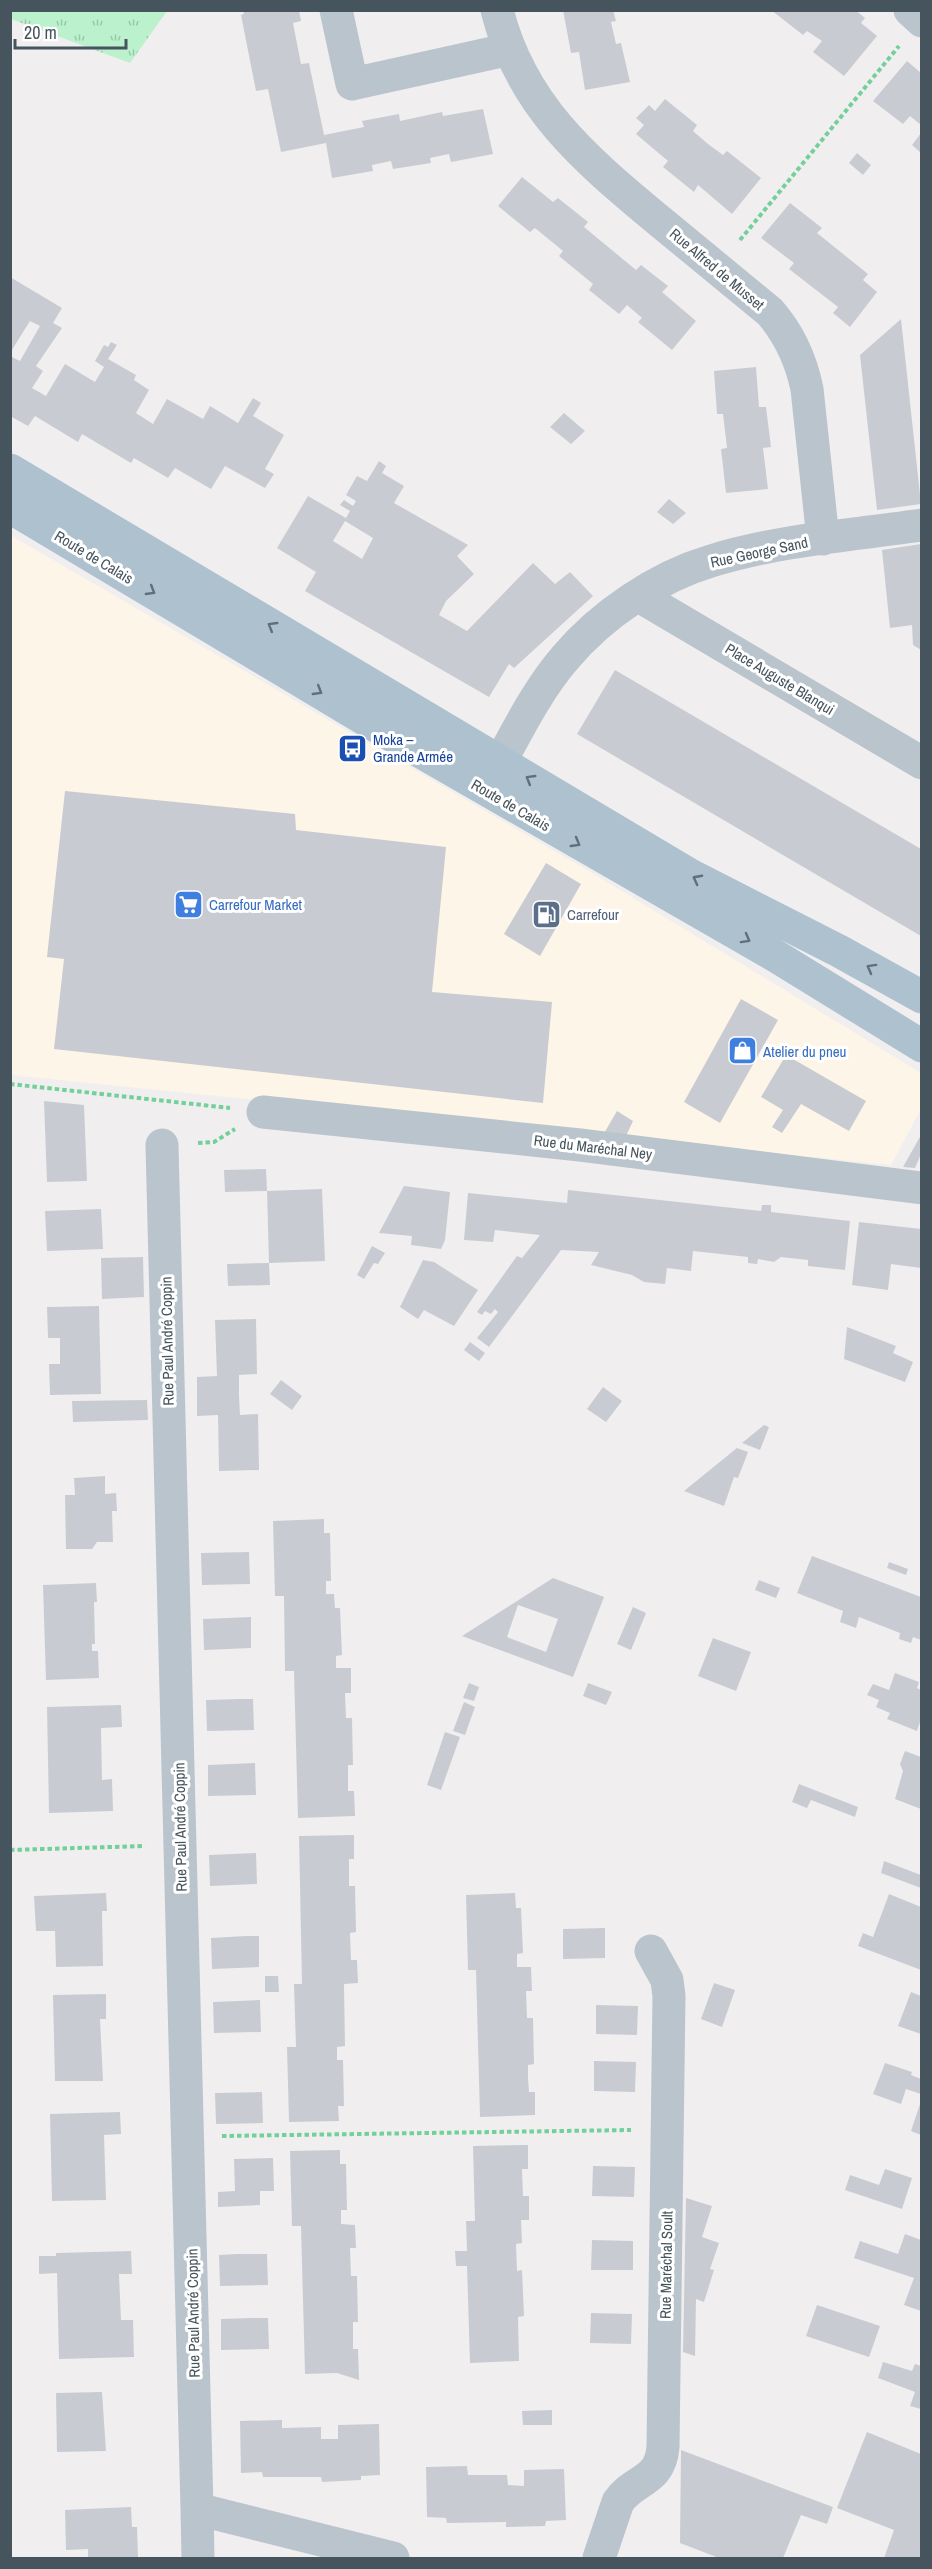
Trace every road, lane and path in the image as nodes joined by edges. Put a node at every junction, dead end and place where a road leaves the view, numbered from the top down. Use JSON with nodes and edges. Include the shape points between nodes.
{"nodes":[{"id":1,"x":336,"y":10,"type":"edge"},
{"id":2,"x":496,"y":10,"type":"edge"},
{"id":3,"x":917,"y":17,"type":"edge"},
{"id":4,"x":510,"y":49,"type":"junction"},
{"id":5,"x":717,"y":268,"type":"junction"},
{"id":6,"x":10,"y":470,"type":"edge"},
{"id":7,"x":10,"y":507,"type":"edge"},
{"id":8,"x":921,"y":525,"type":"edge"},
{"id":9,"x":823,"y":539,"type":"junction"},
{"id":10,"x":639,"y":596,"type":"junction"},
{"id":11,"x":501,"y":762,"type":"junction"},
{"id":12,"x":921,"y":763,"type":"edge"},
{"id":13,"x":485,"y":790,"type":"junction"},
{"id":14,"x":921,"y":997,"type":"edge"},
{"id":15,"x":921,"y":1046,"type":"edge"},
{"id":16,"x":10,"y":1084,"type":"edge"},
{"id":17,"x":264,"y":1112,"type":"junction"},
{"id":18,"x":162,"y":1145,"type":"joint"},
{"id":19,"x":921,"y":1188,"type":"edge"},
{"id":20,"x":180,"y":1846,"type":"junction"},
{"id":21,"x":10,"y":1850,"type":"edge"},
{"id":22,"x":651,"y":1951,"type":"dead end"},
{"id":23,"x":667,"y":2129,"type":"junction"},
{"id":24,"x":188,"y":2137,"type":"junction"},
{"id":25,"x":197,"y":2509,"type":"junction"},
{"id":26,"x":331,"y":2551,"type":"edge"},
{"id":27,"x":198,"y":2559,"type":"edge"},
{"id":28,"x":393,"y":2559,"type":"edge"},
{"id":29,"x":599,"y":2559,"type":"edge"}],
"edges":[{"from":1,"to":4,"type":"street","via":[[352,84]]},
{"from":2,"to":4,"type":"street","name":"Rue Alfred de Musset"},
{"from":3,"to":5,"type":"path"},
{"from":4,"to":5,"type":"street","name":"Rue Alfred de Musset","via":[[531,92],[563,136],[593,166]]},
{"from":5,"to":9,"type":"street","name":"Rue Alfred de Musset","via":[[770,312],[797,354],[807,390]]},
{"from":11,"to":6,"type":"main road","name":"Route de Calais","one_way":true},
{"from":7,"to":13,"type":"main road","name":"Route de Calais","one_way":true},
{"from":8,"to":9,"type":"street","name":"Rue George Sand"},
{"from":9,"to":10,"type":"street","name":"Rue George Sand","via":[[712,561]]},
{"from":10,"to":11,"type":"street","name":"Rue George Sand","via":[[594,629],[564,659]]},
{"from":10,"to":12,"type":"street","name":"Place Auguste Blanqui"},
{"from":11,"to":13,"type":"street","name":"Rue George Sand"},
{"from":14,"to":11,"type":"main road","name":"Route de Calais","one_way":true,"via":[[848,955],[690,875]]},
{"from":13,"to":15,"type":"main road","name":"Route de Calais","one_way":true,"via":[[774,955]]},
{"from":16,"to":17,"type":"path"},
{"from":17,"to":18,"type":"path","via":[[214,1142]]},
{"from":17,"to":19,"type":"street","name":"Rue du Maréchal Ney","via":[[580,1145]]},
{"from":18,"to":20,"type":"street","name":"Rue Paul André Coppin"},
{"from":20,"to":21,"type":"path"},
{"from":20,"to":24,"type":"street","name":"Rue Paul André Coppin"},
{"from":22,"to":23,"type":"street","name":"Rue Maréchal Soult","via":[[667,1980],[669,1996]]},
{"from":23,"to":24,"type":"path"},
{"from":23,"to":29,"type":"street","name":"Rue Maréchal Soult","via":[[662,2461],[651,2476],[623,2494]]},
{"from":24,"to":25,"type":"street","name":"Rue Paul André Coppin"},
{"from":25,"to":26,"type":"street"},
{"from":25,"to":27,"type":"street","name":"Rue Paul André Coppin"},
{"from":26,"to":28,"type":"street"}]}
